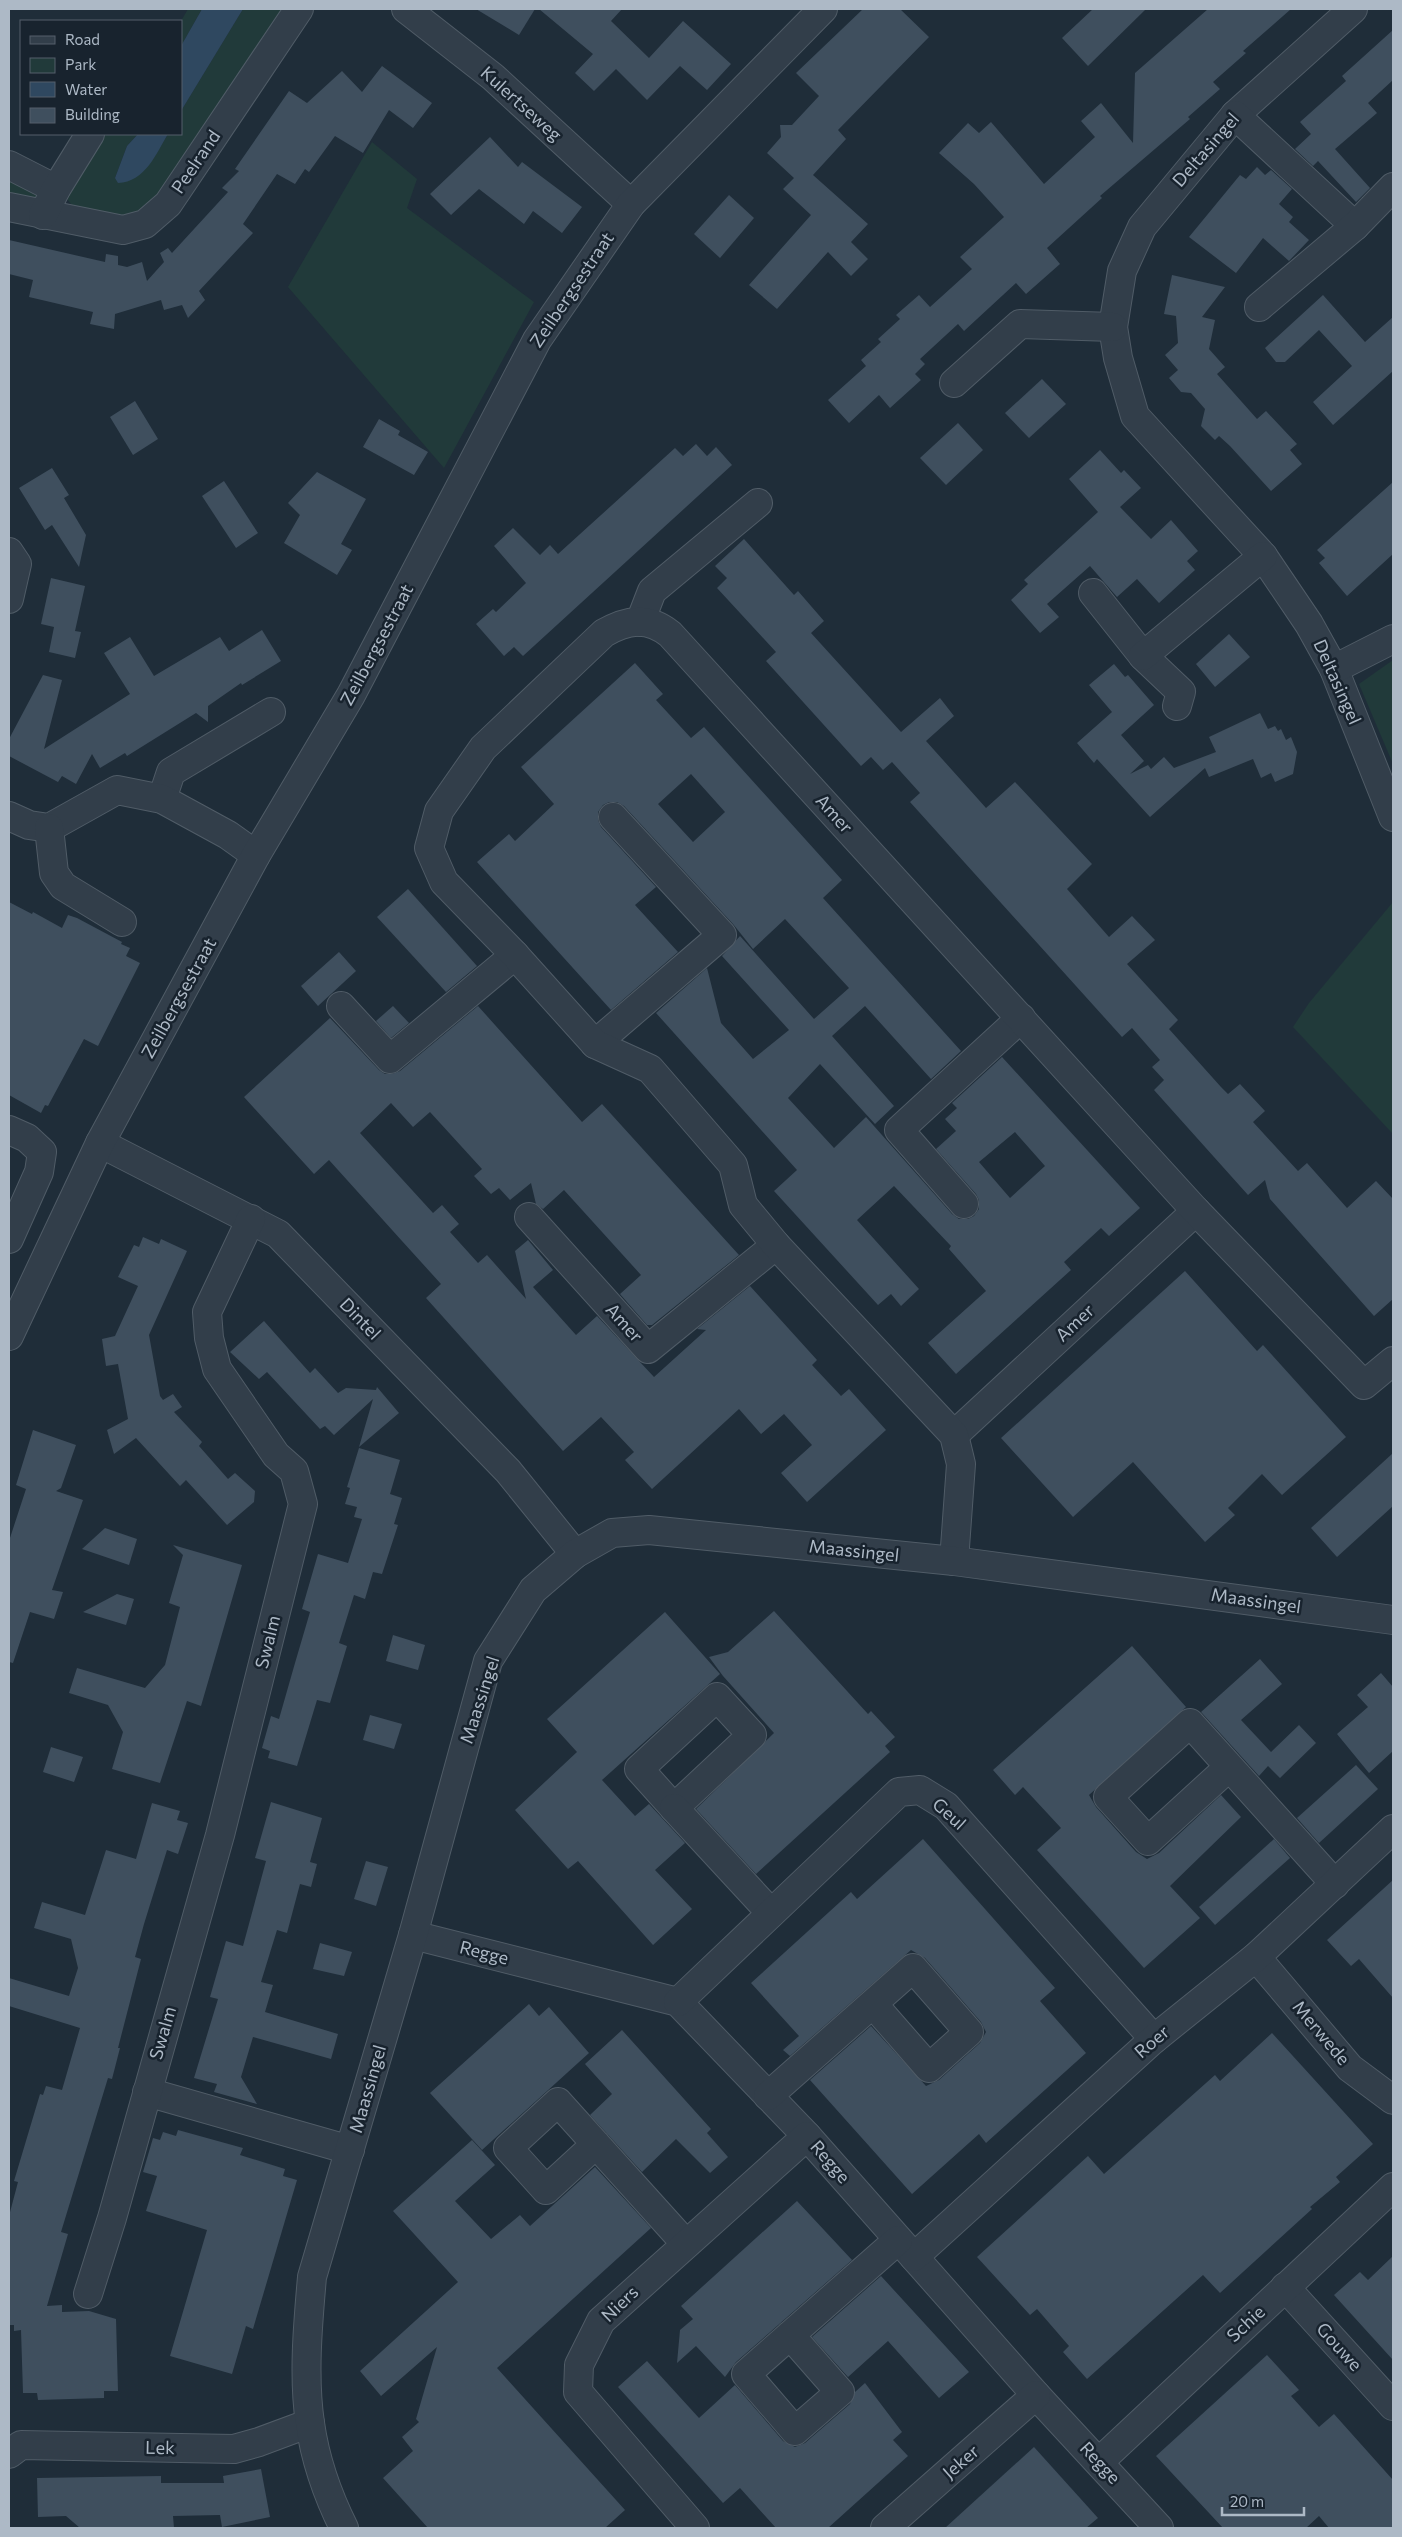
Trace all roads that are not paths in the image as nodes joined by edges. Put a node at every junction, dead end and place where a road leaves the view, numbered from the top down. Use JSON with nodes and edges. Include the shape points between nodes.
{"nodes":[{"id":1,"x":299,"y":9,"type":"edge"},
{"id":2,"x":406,"y":9,"type":"edge"},
{"id":3,"x":823,"y":9,"type":"edge"},
{"id":4,"x":1353,"y":9,"type":"edge"},
{"id":5,"x":1235,"y":116,"type":"junction"},
{"id":6,"x":89,"y":135,"type":"edge"},
{"id":7,"x":9,"y":165,"type":"edge"},
{"id":8,"x":1393,"y":187,"type":"edge"},
{"id":9,"x":56,"y":189,"type":"junction"},
{"id":10,"x":631,"y":204,"type":"junction"},
{"id":11,"x":9,"y":207,"type":"edge"},
{"id":12,"x":43,"y":215,"type":"junction"},
{"id":13,"x":1355,"y":226,"type":"junction"},
{"id":14,"x":1259,"y":307,"type":"dead end"},
{"id":15,"x":1113,"y":327,"type":"junction"},
{"id":16,"x":954,"y":383,"type":"dead end"},
{"id":17,"x":758,"y":503,"type":"dead end"},
{"id":18,"x":9,"y":552,"type":"edge"},
{"id":19,"x":1263,"y":556,"type":"junction"},
{"id":20,"x":1093,"y":593,"type":"dead end"},
{"id":21,"x":9,"y":599,"type":"edge"},
{"id":22,"x":640,"y":622,"type":"junction"},
{"id":23,"x":1393,"y":639,"type":"edge"},
{"id":24,"x":1142,"y":656,"type":"junction"},
{"id":25,"x":1334,"y":669,"type":"junction"},
{"id":26,"x":1177,"y":706,"type":"dead end"},
{"id":27,"x":271,"y":712,"type":"dead end"},
{"id":28,"x":162,"y":799,"type":"junction"},
{"id":29,"x":9,"y":816,"type":"edge"},
{"id":30,"x":613,"y":817,"type":"dead end"},
{"id":31,"x":1393,"y":817,"type":"edge"},
{"id":32,"x":49,"y":828,"type":"junction"},
{"id":33,"x":256,"y":855,"type":"junction"},
{"id":34,"x":122,"y":922,"type":"dead end"},
{"id":35,"x":515,"y":955,"type":"junction"},
{"id":36,"x":341,"y":1006,"type":"dead end"},
{"id":37,"x":1021,"y":1018,"type":"junction"},
{"id":38,"x":595,"y":1044,"type":"junction"},
{"id":39,"x":9,"y":1130,"type":"edge"},
{"id":40,"x":100,"y":1143,"type":"junction"},
{"id":41,"x":964,"y":1204,"type":"dead end"},
{"id":42,"x":1196,"y":1210,"type":"junction"},
{"id":43,"x":529,"y":1218,"type":"dead end"},
{"id":44,"x":251,"y":1219,"type":"junction"},
{"id":45,"x":9,"y":1239,"type":"edge"},
{"id":46,"x":776,"y":1245,"type":"junction"},
{"id":47,"x":9,"y":1336,"type":"edge"},
{"id":48,"x":1393,"y":1361,"type":"edge"},
{"id":49,"x":954,"y":1435,"type":"junction"},
{"id":50,"x":575,"y":1554,"type":"junction"},
{"id":51,"x":954,"y":1561,"type":"junction"},
{"id":52,"x":1393,"y":1620,"type":"edge"},
{"id":53,"x":1229,"y":1767,"type":"dead end"},
{"id":54,"x":674,"y":1808,"type":"dead end"},
{"id":55,"x":1393,"y":1829,"type":"edge"},
{"id":56,"x":1334,"y":1884,"type":"junction"},
{"id":57,"x":771,"y":1913,"type":"junction"},
{"id":58,"x":414,"y":1935,"type":"junction"},
{"id":59,"x":1256,"y":1957,"type":"junction"},
{"id":60,"x":678,"y":2002,"type":"junction"},
{"id":61,"x":873,"y":2004,"type":"dead end"},
{"id":62,"x":1154,"y":2039,"type":"junction"},
{"id":63,"x":147,"y":2092,"type":"junction"},
{"id":64,"x":768,"y":2096,"type":"junction"},
{"id":65,"x":1393,"y":2100,"type":"edge"},
{"id":66,"x":807,"y":2136,"type":"junction"},
{"id":67,"x":596,"y":2144,"type":"dead end"},
{"id":68,"x":350,"y":2150,"type":"junction"},
{"id":69,"x":1393,"y":2187,"type":"edge"},
{"id":70,"x":686,"y":2244,"type":"junction"},
{"id":71,"x":906,"y":2248,"type":"junction"},
{"id":72,"x":1285,"y":2287,"type":"junction"},
{"id":73,"x":88,"y":2294,"type":"dead end"},
{"id":74,"x":790,"y":2335,"type":"dead end"},
{"id":75,"x":1036,"y":2395,"type":"junction"},
{"id":76,"x":1393,"y":2406,"type":"edge"},
{"id":77,"x":310,"y":2423,"type":"junction"},
{"id":78,"x":9,"y":2454,"type":"edge"},
{"id":79,"x":1099,"y":2462,"type":"junction"},
{"id":80,"x":344,"y":2528,"type":"edge"},
{"id":81,"x":695,"y":2528,"type":"edge"},
{"id":82,"x":885,"y":2528,"type":"edge"},
{"id":83,"x":1159,"y":2528,"type":"edge"}],
"edges":[{"from":1,"to":12,"type":"street","name":"Peelrand","via":[[168,204],[145,224],[122,230]]},
{"from":2,"to":10,"type":"street","name":"Kulertseweg","via":[[493,77]]},
{"from":3,"to":10,"type":"street","name":"Zeilbergsestraat"},
{"from":4,"to":5,"type":"street","name":"Deltasingel"},
{"from":5,"to":13,"type":"street"},
{"from":5,"to":15,"type":"street","name":"Deltasingel","via":[[1142,227],[1122,271]]},
{"from":6,"to":9,"type":"street"},
{"from":7,"to":9,"type":"street"},
{"from":8,"to":13,"type":"street"},
{"from":9,"to":12,"type":"street"},
{"from":10,"to":33,"type":"street","name":"Zeilbergsestraat","via":[[537,340],[351,695]]},
{"from":11,"to":12,"type":"street","name":"Peelrand"},
{"from":13,"to":14,"type":"street"},
{"from":15,"to":16,"type":"street","via":[[1020,324]]},
{"from":15,"to":19,"type":"street","name":"Deltasingel","via":[[1118,358],[1135,416]]},
{"from":17,"to":22,"type":"street","via":[[652,591]]},
{"from":18,"to":21,"type":"street","via":[[17,564]]},
{"from":19,"to":24,"type":"street"},
{"from":19,"to":25,"type":"street","name":"Deltasingel","via":[[1309,624]]},
{"from":20,"to":24,"type":"street"},
{"from":22,"to":35,"type":"street","name":"Amer","via":[[622,623],[604,633],[483,748],[439,811],[429,848],[444,882]]},
{"from":22,"to":37,"type":"street","name":"Amer","via":[[658,625],[670,634]]},
{"from":23,"to":25,"type":"street"},
{"from":24,"to":26,"type":"street","via":[[1181,692]]},
{"from":25,"to":31,"type":"street","name":"Deltasingel"},
{"from":27,"to":28,"type":"street","via":[[171,772]]},
{"from":28,"to":32,"type":"street","via":[[117,790]]},
{"from":28,"to":33,"type":"street","via":[[228,835]]},
{"from":29,"to":32,"type":"street","via":[[29,825]]},
{"from":30,"to":38,"type":"street","via":[[722,935]]},
{"from":32,"to":34,"type":"street","via":[[54,873],[63,886]]},
{"from":33,"to":40,"type":"street","name":"Zeilbergsestraat"},
{"from":35,"to":36,"type":"street","via":[[390,1059]]},
{"from":35,"to":38,"type":"street","name":"Amer"},
{"from":37,"to":41,"type":"street","via":[[899,1130]]},
{"from":37,"to":42,"type":"street","name":"Amer"},
{"from":38,"to":46,"type":"street","name":"Amer","via":[[650,1069],[733,1164],[743,1205]]},
{"from":39,"to":45,"type":"street","via":[[27,1138],[42,1152],[40,1172]]},
{"from":40,"to":44,"type":"street","name":"Dintel"},
{"from":40,"to":47,"type":"street","name":"Zeilbergsestraat"},
{"from":42,"to":48,"type":"street","name":"Amer","via":[[1364,1385]]},
{"from":42,"to":49,"type":"street","name":"Amer"},
{"from":43,"to":46,"type":"street","name":"Amer","via":[[648,1350]]},
{"from":44,"to":50,"type":"street","name":"Dintel","via":[[278,1234],[508,1471]]},
{"from":44,"to":63,"type":"street","name":"Swalm","via":[[208,1312],[209,1338],[217,1369],[276,1455],[294,1471],[303,1504],[220,1834]]},
{"from":46,"to":49,"type":"street","name":"Amer"},
{"from":49,"to":51,"type":"street","name":"Amer","via":[[961,1464]]},
{"from":50,"to":51,"type":"street","name":"Maassingel","via":[[612,1533],[649,1530]]},
{"from":50,"to":58,"type":"street","name":"Maassingel","via":[[533,1590],[488,1661]]},
{"from":51,"to":52,"type":"street","name":"Maassingel"},
{"from":53,"to":56,"type":"street"},
{"from":54,"to":57,"type":"street"},
{"from":55,"to":56,"type":"street","name":"Roer"},
{"from":56,"to":59,"type":"street","name":"Roer"},
{"from":57,"to":60,"type":"street","name":"Geul"},
{"from":57,"to":62,"type":"street","name":"Geul","via":[[899,1792],[920,1790],[946,1806]]},
{"from":58,"to":60,"type":"street","name":"Regge"},
{"from":58,"to":68,"type":"street","name":"Maassingel"},
{"from":59,"to":62,"type":"street","name":"Roer"},
{"from":59,"to":65,"type":"street","name":"Merwede","via":[[1350,2068]]},
{"from":60,"to":64,"type":"street","name":"Regge"},
{"from":61,"to":64,"type":"street"},
{"from":62,"to":71,"type":"street","name":"Roer"},
{"from":63,"to":68,"type":"street"},
{"from":63,"to":73,"type":"street","name":"Swalm"},
{"from":64,"to":66,"type":"street","name":"Regge"},
{"from":66,"to":70,"type":"street","name":"Niers"},
{"from":66,"to":71,"type":"street","name":"Regge"},
{"from":67,"to":70,"type":"street"},
{"from":68,"to":77,"type":"street","name":"Maassingel","via":[[312,2277],[307,2335]]},
{"from":69,"to":72,"type":"street","name":"Schie"},
{"from":70,"to":81,"type":"street","name":"Niers","via":[[601,2321],[579,2365],[578,2392]]},
{"from":71,"to":74,"type":"street","name":"Roer"},
{"from":71,"to":75,"type":"street","name":"Regge"},
{"from":72,"to":76,"type":"street","name":"Gouwe"},
{"from":72,"to":79,"type":"street","name":"Schie"},
{"from":75,"to":79,"type":"street","name":"Regge"},
{"from":75,"to":82,"type":"street","name":"Jeker"},
{"from":77,"to":78,"type":"street","name":"Lek","via":[[234,2448],[20,2445]]},
{"from":77,"to":80,"type":"street","name":"Maassingel","via":[[328,2496]]},
{"from":79,"to":83,"type":"street","name":"Regge"}]}
